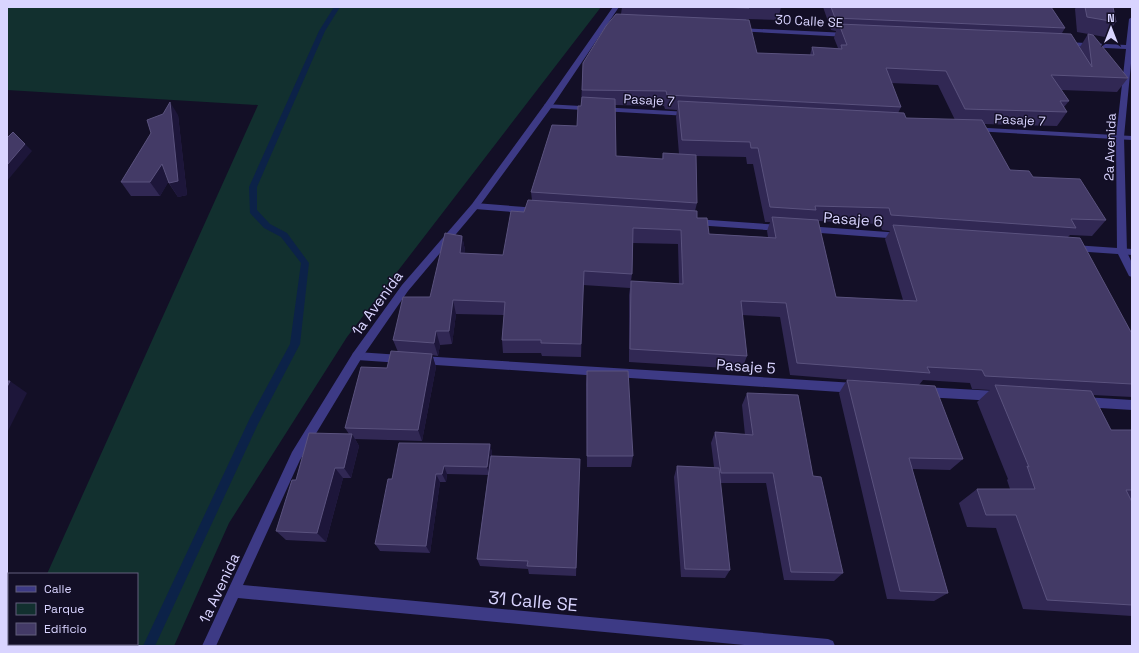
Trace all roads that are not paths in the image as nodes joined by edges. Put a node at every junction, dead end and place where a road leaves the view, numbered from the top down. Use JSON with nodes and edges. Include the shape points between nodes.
{"nodes":[{"id":1,"x":616,"y":7,"type":"edge"},
{"id":2,"x":1132,"y":19,"type":"edge"},
{"id":3,"x":732,"y":30,"type":"edge"},
{"id":4,"x":859,"y":35,"type":"edge"},
{"id":5,"x":1058,"y":44,"type":"edge"},
{"id":6,"x":1131,"y":47,"type":"edge"},
{"id":7,"x":548,"y":106,"type":"junction"},
{"id":8,"x":699,"y":114,"type":"edge"},
{"id":9,"x":969,"y":129,"type":"edge"},
{"id":10,"x":1120,"y":137,"type":"junction"},
{"id":11,"x":1132,"y":138,"type":"edge"},
{"id":12,"x":475,"y":206,"type":"junction"},
{"id":13,"x":546,"y":211,"type":"edge"},
{"id":14,"x":688,"y":221,"type":"edge"},
{"id":15,"x":909,"y":237,"type":"edge"},
{"id":16,"x":1067,"y":248,"type":"edge"},
{"id":17,"x":1122,"y":252,"type":"junction"},
{"id":18,"x":1132,"y":252,"type":"edge"},
{"id":19,"x":1132,"y":273,"type":"edge"},
{"id":20,"x":357,"y":356,"type":"junction"},
{"id":21,"x":863,"y":388,"type":"edge"},
{"id":22,"x":911,"y":391,"type":"edge"},
{"id":23,"x":1006,"y":397,"type":"edge"},
{"id":24,"x":1077,"y":402,"type":"edge"},
{"id":25,"x":1132,"y":405,"type":"edge"},
{"id":26,"x":235,"y":591,"type":"junction"},
{"id":27,"x":209,"y":646,"type":"edge"},
{"id":28,"x":828,"y":646,"type":"edge"}],
"edges":[{"from":1,"to":7,"type":"street","name":"1a Avenida","via":[[608,24]]},
{"from":2,"to":6,"type":"street","name":"2a Avenida"},
{"from":3,"to":4,"type":"street","name":"30 Calle SE"},
{"from":5,"to":6,"type":"street"},
{"from":6,"to":10,"type":"street","name":"2a Avenida"},
{"from":7,"to":8,"type":"street","name":"Pasaje 7"},
{"from":7,"to":12,"type":"street","name":"1a Avenida"},
{"from":9,"to":10,"type":"street","name":"Pasaje 7"},
{"from":10,"to":11,"type":"street","name":"Pasaje 7"},
{"from":10,"to":17,"type":"street","name":"2a Avenida"},
{"from":12,"to":13,"type":"street"},
{"from":12,"to":20,"type":"street","name":"1a Avenida","via":[[405,288]]},
{"from":14,"to":15,"type":"street","name":"Pasaje 6"},
{"from":16,"to":17,"type":"street"},
{"from":17,"to":18,"type":"street"},
{"from":17,"to":19,"type":"street","name":"2a Avenida"},
{"from":20,"to":21,"type":"street","name":"Pasaje 5"},
{"from":20,"to":26,"type":"street","name":"1a Avenida","via":[[296,456]]},
{"from":22,"to":23,"type":"street"},
{"from":24,"to":25,"type":"street"},
{"from":26,"to":27,"type":"street","name":"1a Avenida"},
{"from":26,"to":28,"type":"street","name":"31 Calle SE"}]}
